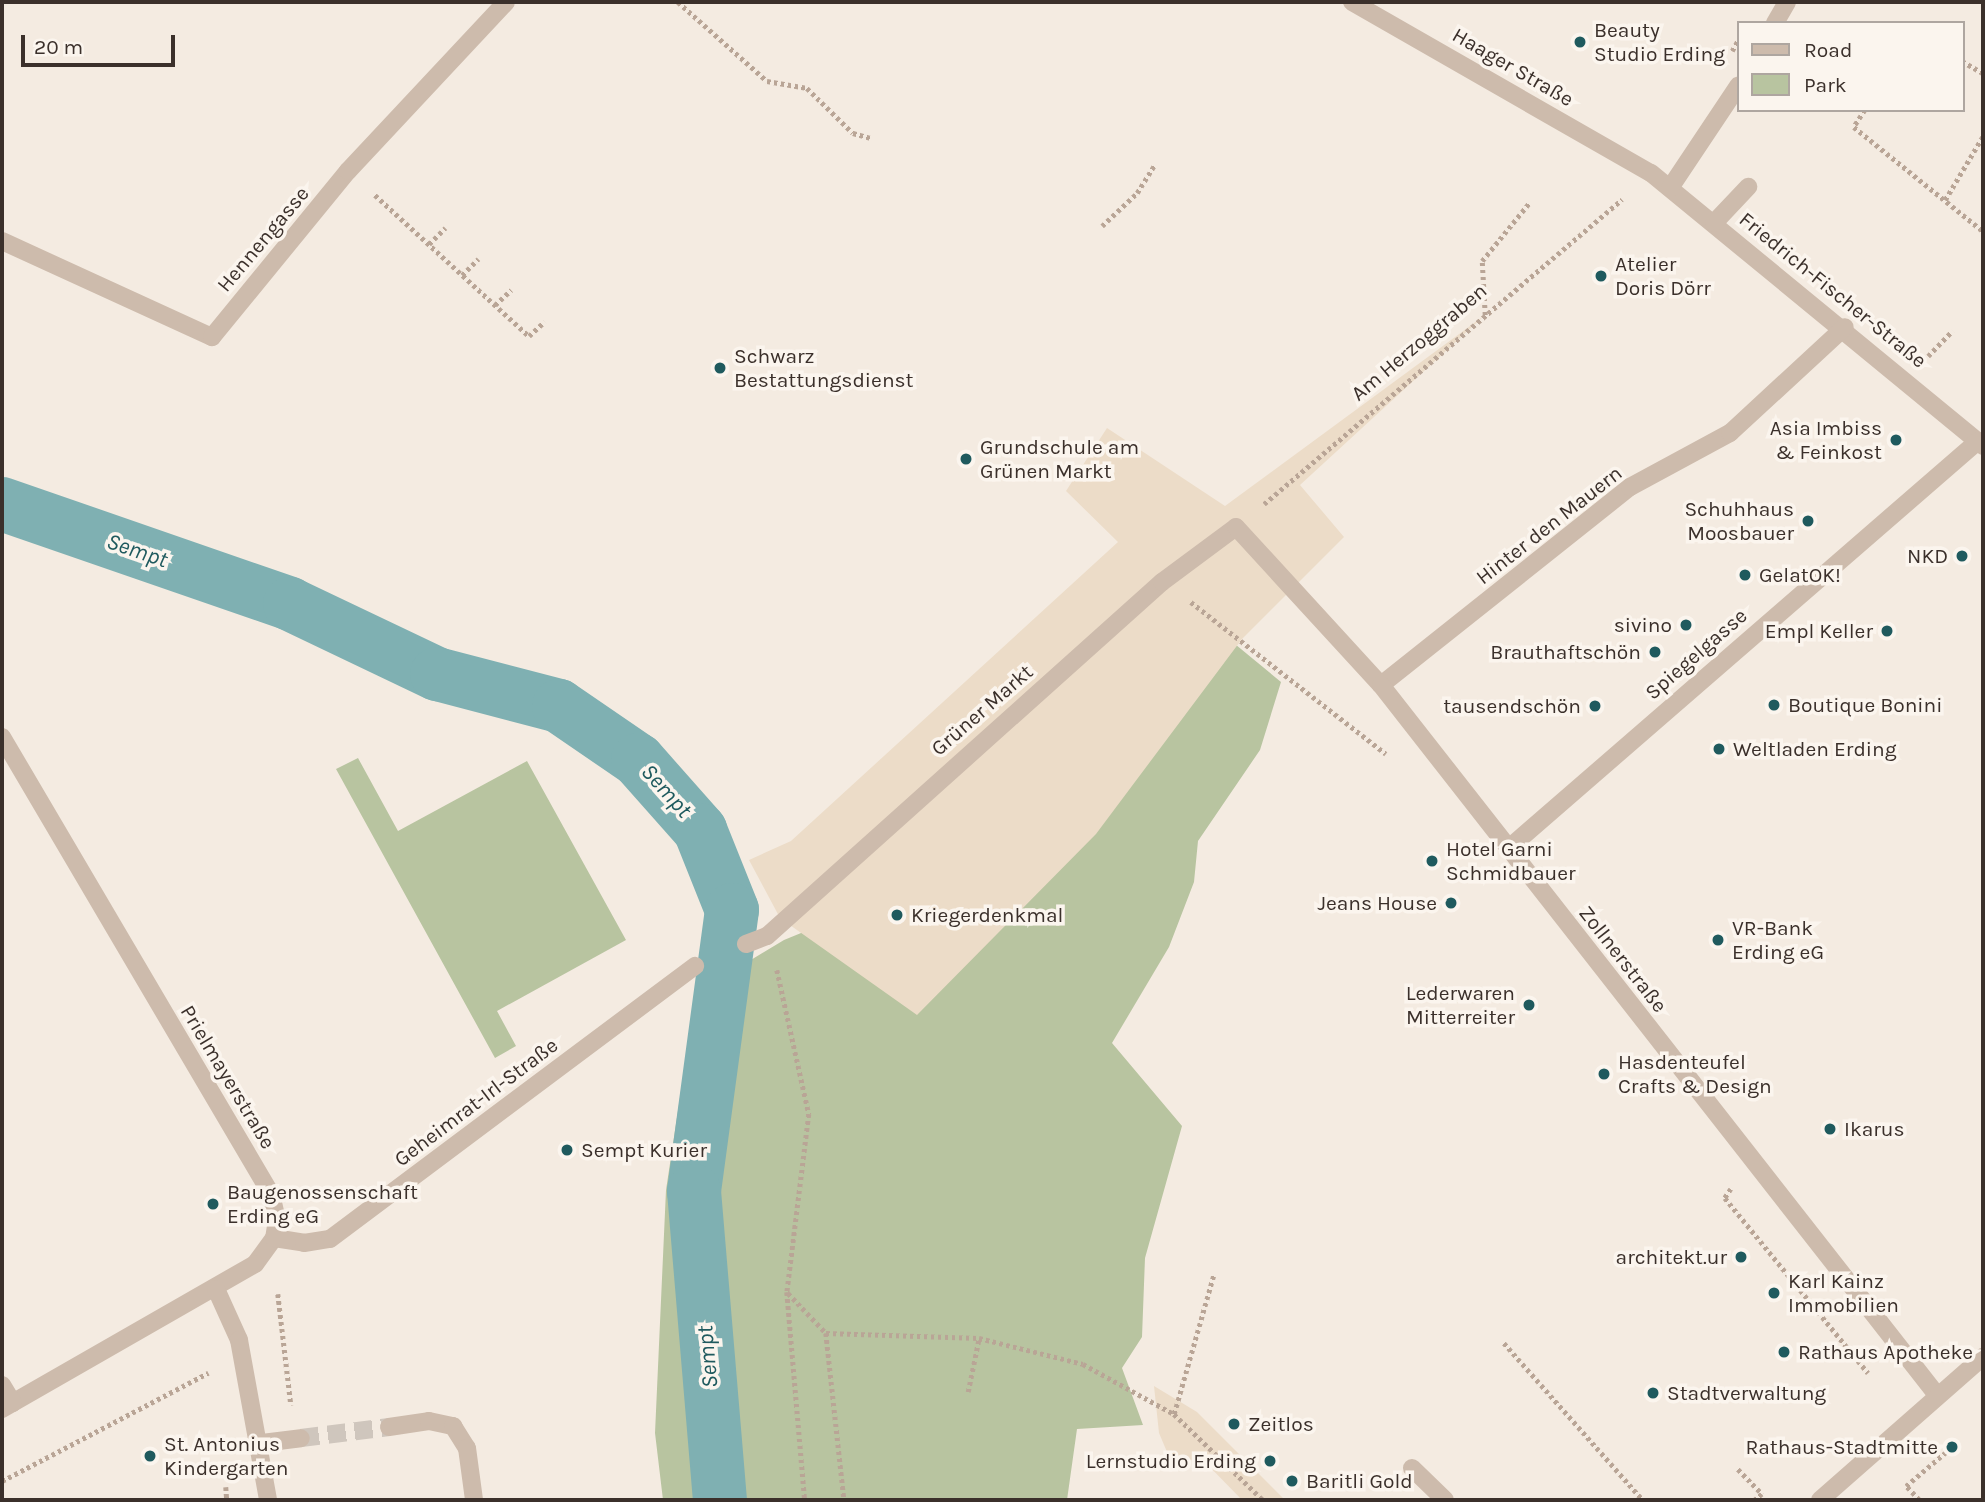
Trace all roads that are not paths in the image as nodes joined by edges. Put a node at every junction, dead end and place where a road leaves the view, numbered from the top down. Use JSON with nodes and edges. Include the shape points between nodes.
{"nodes":[{"id":1,"x":506,"y":2,"type":"edge"},
{"id":2,"x":1352,"y":2,"type":"edge"},
{"id":3,"x":1787,"y":2,"type":"edge"},
{"id":4,"x":1776,"y":21,"type":"edge"},
{"id":5,"x":1736,"y":89,"type":"edge"},
{"id":6,"x":1651,"y":173,"type":"joint"},
{"id":7,"x":1748,"y":187,"type":"dead end"},
{"id":8,"x":1671,"y":188,"type":"junction"},
{"id":9,"x":1714,"y":223,"type":"junction"},
{"id":10,"x":2,"y":241,"type":"edge"},
{"id":11,"x":1845,"y":327,"type":"junction"},
{"id":12,"x":1981,"y":444,"type":"edge"},
{"id":13,"x":1237,"y":527,"type":"joint"},
{"id":14,"x":1381,"y":685,"type":"junction"},
{"id":15,"x":2,"y":737,"type":"edge"},
{"id":16,"x":1509,"y":848,"type":"junction"},
{"id":17,"x":746,"y":944,"type":"dead end"},
{"id":18,"x":695,"y":966,"type":"dead end"},
{"id":19,"x":274,"y":1238,"type":"junction"},
{"id":20,"x":216,"y":1289,"type":"junction"},
{"id":21,"x":1980,"y":1360,"type":"edge"},
{"id":22,"x":2,"y":1385,"type":"edge"},
{"id":23,"x":1937,"y":1395,"type":"junction"},
{"id":24,"x":7,"y":1406,"type":"edge"},
{"id":25,"x":389,"y":1427,"type":"tunnel mouth"},
{"id":26,"x":301,"y":1438,"type":"tunnel mouth"},
{"id":27,"x":262,"y":1443,"type":"junction"},
{"id":28,"x":1412,"y":1468,"type":"dead end"},
{"id":29,"x":268,"y":1500,"type":"edge"},
{"id":30,"x":474,"y":1500,"type":"edge"},
{"id":31,"x":1445,"y":1500,"type":"edge"},
{"id":32,"x":1820,"y":1500,"type":"edge"}],
"edges":[{"from":1,"to":10,"type":"street","name":"Hennengasse","via":[[348,171],[212,337]]},
{"from":2,"to":6,"type":"street","name":"Haager Straße"},
{"from":3,"to":4,"type":"street"},
{"from":5,"to":8,"type":"street"},
{"from":6,"to":8,"type":"street","name":"Friedrich-Fischer-Straße"},
{"from":7,"to":9,"type":"street"},
{"from":8,"to":9,"type":"street","name":"Friedrich-Fischer-Straße"},
{"from":9,"to":11,"type":"street","name":"Friedrich-Fischer-Straße"},
{"from":11,"to":12,"type":"street","name":"Friedrich-Fischer-Straße"},
{"from":11,"to":14,"type":"street","name":"Hinter den Mauern","via":[[1730,433],[1630,487]]},
{"from":12,"to":16,"type":"street","name":"Spiegelgasse"},
{"from":13,"to":14,"type":"street","name":"Zollnerstraße"},
{"from":13,"to":17,"type":"street","name":"Grüner Markt","via":[[1162,582],[767,936]]},
{"from":14,"to":16,"type":"street","name":"Zollnerstraße"},
{"from":15,"to":19,"type":"street","name":"Prielmayerstraße","via":[[271,1194],[276,1210]]},
{"from":16,"to":23,"type":"street","name":"Zollnerstraße","via":[[1900,1354]]},
{"from":18,"to":19,"type":"street","name":"Geheimrat-Irl-Straße","via":[[330,1239],[304,1243]]},
{"from":19,"to":20,"type":"street","via":[[255,1264]]},
{"from":20,"to":24,"type":"street"},
{"from":20,"to":27,"type":"street","via":[[239,1340]]},
{"from":21,"to":23,"type":"street"},
{"from":22,"to":24,"type":"street"},
{"from":23,"to":32,"type":"street"},
{"from":25,"to":30,"type":"street","via":[[429,1422],[453,1426],[467,1448]]},
{"from":26,"to":27,"type":"street"},
{"from":27,"to":29,"type":"street"},
{"from":28,"to":31,"type":"street"}]}
